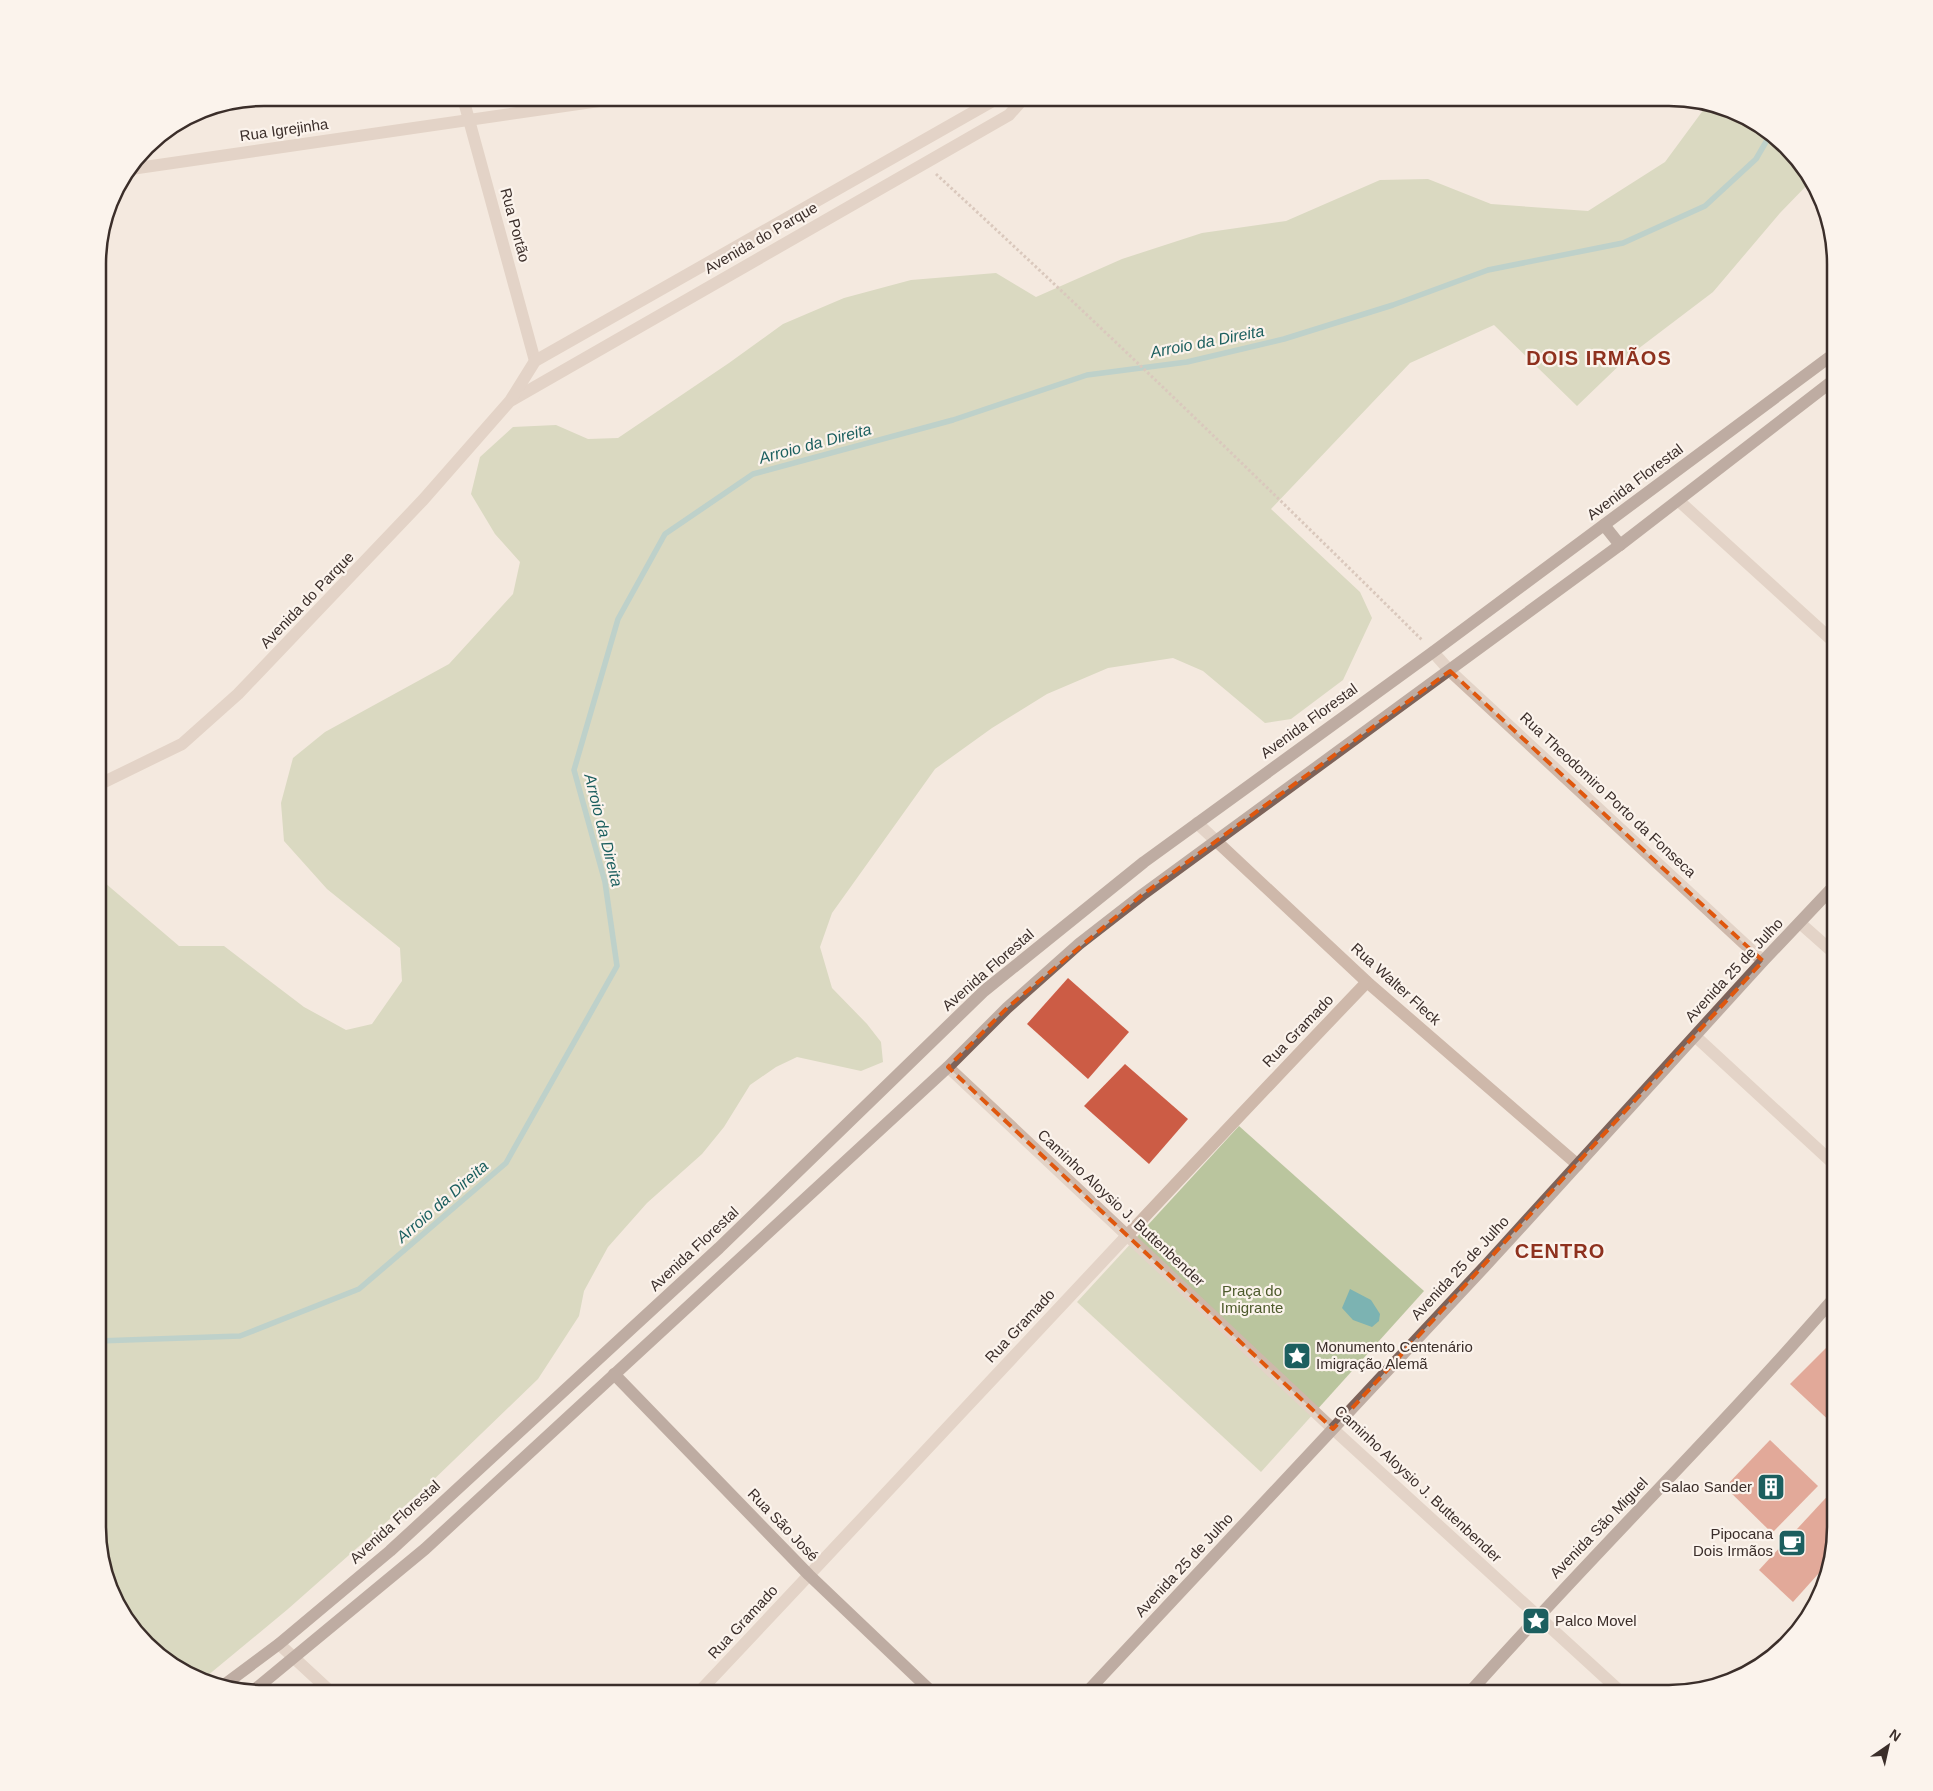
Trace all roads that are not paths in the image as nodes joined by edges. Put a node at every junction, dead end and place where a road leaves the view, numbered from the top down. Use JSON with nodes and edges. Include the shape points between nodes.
{"nodes":[{"id":1,"x":981,"y":106,"type":"edge"},
{"id":2,"x":1017,"y":106,"type":"edge"},
{"id":3,"x":466,"y":107,"type":"edge"},
{"id":4,"x":554,"y":107,"type":"edge"},
{"id":5,"x":469,"y":118,"type":"junction"},
{"id":6,"x":139,"y":168,"type":"edge"},
{"id":7,"x":1826,"y":360,"type":"edge"},
{"id":8,"x":535,"y":361,"type":"junction"},
{"id":9,"x":1826,"y":386,"type":"edge"},
{"id":10,"x":510,"y":402,"type":"junction"},
{"id":11,"x":1679,"y":501,"type":"junction"},
{"id":12,"x":1604,"y":525,"type":"junction"},
{"id":13,"x":1620,"y":545,"type":"junction"},
{"id":14,"x":1826,"y":635,"type":"edge"},
{"id":15,"x":1433,"y":652,"type":"junction"},
{"id":16,"x":1450,"y":670,"type":"junction"},
{"id":17,"x":107,"y":781,"type":"edge"},
{"id":18,"x":1197,"y":823,"type":"junction"},
{"id":19,"x":1216,"y":841,"type":"junction"},
{"id":20,"x":1827,"y":893,"type":"edge"},
{"id":21,"x":1800,"y":923,"type":"junction"},
{"id":22,"x":1827,"y":947,"type":"edge"},
{"id":23,"x":1763,"y":961,"type":"junction"},
{"id":24,"x":1367,"y":982,"type":"junction"},
{"id":25,"x":1695,"y":1036,"type":"junction"},
{"id":26,"x":948,"y":1067,"type":"junction"},
{"id":27,"x":1827,"y":1156,"type":"edge"},
{"id":28,"x":1578,"y":1166,"type":"junction"},
{"id":29,"x":1128,"y":1236,"type":"junction"},
{"id":30,"x":1827,"y":1312,"type":"edge"},
{"id":31,"x":614,"y":1374,"type":"junction"},
{"id":32,"x":1334,"y":1429,"type":"junction"},
{"id":33,"x":809,"y":1575,"type":"junction"},
{"id":34,"x":1537,"y":1616,"type":"junction"},
{"id":35,"x":279,"y":1644,"type":"junction"},
{"id":36,"x":294,"y":1659,"type":"junction"},
{"id":37,"x":229,"y":1681,"type":"edge"},
{"id":38,"x":261,"y":1685,"type":"edge"},
{"id":39,"x":322,"y":1685,"type":"edge"},
{"id":40,"x":706,"y":1685,"type":"edge"},
{"id":41,"x":924,"y":1685,"type":"edge"},
{"id":42,"x":1094,"y":1685,"type":"edge"},
{"id":43,"x":1477,"y":1685,"type":"edge"},
{"id":44,"x":1612,"y":1685,"type":"edge"}],
"edges":[{"from":1,"to":8,"type":"street","name":"Avenida do Parque"},
{"from":2,"to":10,"type":"street","name":"Avenida do Parque","via":[[1009,115]]},
{"from":3,"to":5,"type":"street","name":"Rua Portão"},
{"from":4,"to":5,"type":"street","name":"Rua Igrejinha"},
{"from":5,"to":6,"type":"street","name":"Rua Igrejinha"},
{"from":5,"to":8,"type":"street","name":"Rua Portão"},
{"from":7,"to":12,"type":"main road","name":"Avenida Florestal"},
{"from":8,"to":10,"type":"street","name":"Avenida do Parque"},
{"from":9,"to":11,"type":"main road"},
{"from":10,"to":17,"type":"street","name":"Avenida do Parque","via":[[403,522],[238,694],[182,744]]},
{"from":11,"to":13,"type":"main road"},
{"from":11,"to":14,"type":"street"},
{"from":12,"to":13,"type":"main road"},
{"from":12,"to":15,"type":"main road","name":"Avenida Florestal"},
{"from":13,"to":16,"type":"main road"},
{"from":15,"to":16,"type":"street","name":"Rua Theodomiro Porto da Fonseca"},
{"from":15,"to":18,"type":"main road","name":"Avenida Florestal"},
{"from":16,"to":19,"type":"main road"},
{"from":16,"to":23,"type":"street","name":"Rua Theodomiro Porto da Fonseca"},
{"from":18,"to":19,"type":"street","name":"Rua Walter Fleck"},
{"from":18,"to":35,"type":"main road","name":"Avenida Florestal","via":[[984,991],[705,1261],[390,1551]]},
{"from":19,"to":24,"type":"street","name":"Rua Walter Fleck"},
{"from":19,"to":26,"type":"main road","via":[[1079,944],[1007,1008]]},
{"from":20,"to":21,"type":"main road","name":"Avenida 25 de Julho"},
{"from":21,"to":22,"type":"street"},
{"from":21,"to":23,"type":"main road","name":"Avenida 25 de Julho"},
{"from":23,"to":25,"type":"main road","name":"Avenida 25 de Julho"},
{"from":24,"to":28,"type":"street","name":"Rua Walter Fleck"},
{"from":24,"to":29,"type":"street","name":"Rua Gramado"},
{"from":25,"to":27,"type":"street"},
{"from":25,"to":28,"type":"main road","name":"Avenida 25 de Julho"},
{"from":26,"to":29,"type":"street","name":"Caminho Aloysio J. Buttenbender"},
{"from":26,"to":31,"type":"main road"},
{"from":28,"to":32,"type":"main road","name":"Avenida 25 de Julho"},
{"from":29,"to":32,"type":"street","name":"Caminho Aloysio J. Buttenbender"},
{"from":29,"to":33,"type":"street","name":"Rua Gramado"},
{"from":30,"to":34,"type":"main road","name":"Avenida São Miguel"},
{"from":31,"to":33,"type":"main road","name":"Rua São José"},
{"from":31,"to":36,"type":"main road","via":[[425,1549]]},
{"from":32,"to":34,"type":"street","name":"Caminho Aloysio J. Buttenbender"},
{"from":32,"to":42,"type":"main road","name":"Avenida 25 de Julho"},
{"from":33,"to":40,"type":"street","name":"Rua Gramado"},
{"from":33,"to":41,"type":"main road","name":"Rua São José"},
{"from":34,"to":43,"type":"main road","name":"Avenida São Miguel"},
{"from":34,"to":44,"type":"street","name":"Caminho Aloysio J. Buttenbender"},
{"from":35,"to":36,"type":"street"},
{"from":35,"to":37,"type":"main road","name":"Avenida Florestal"},
{"from":36,"to":38,"type":"main road"},
{"from":36,"to":39,"type":"street"}]}
